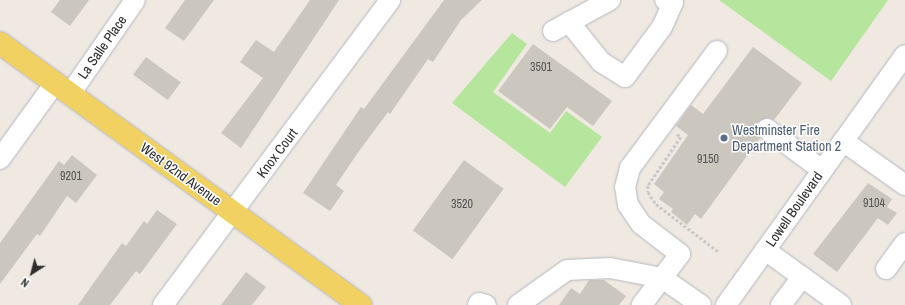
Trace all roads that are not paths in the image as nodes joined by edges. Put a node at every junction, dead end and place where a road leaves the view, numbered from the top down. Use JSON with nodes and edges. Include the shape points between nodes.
{"nodes":[{"id":1,"x":135,"y":0,"type":"edge"},
{"id":2,"x":390,"y":0,"type":"edge"},
{"id":3,"x":610,"y":0,"type":"edge"},
{"id":4,"x":665,"y":0,"type":"edge"},
{"id":5,"x":0,"y":43,"type":"edge"},
{"id":6,"x":717,"y":52,"type":"dead end"},
{"id":7,"x":905,"y":55,"type":"edge"},
{"id":8,"x":62,"y":88,"type":"junction"},
{"id":9,"x":767,"y":129,"type":"dead end"},
{"id":10,"x":843,"y":141,"type":"junction"},
{"id":11,"x":0,"y":159,"type":"edge"},
{"id":12,"x":822,"y":170,"type":"junction"},
{"id":13,"x":905,"y":185,"type":"edge"},
{"id":14,"x":234,"y":211,"type":"junction"},
{"id":15,"x":905,"y":243,"type":"edge"},
{"id":16,"x":765,"y":250,"type":"junction"},
{"id":17,"x":886,"y":269,"type":"dead end"},
{"id":18,"x":802,"y":277,"type":"junction"},
{"id":19,"x":662,"y":278,"type":"junction"},
{"id":20,"x":163,"y":305,"type":"edge"},
{"id":21,"x":361,"y":305,"type":"edge"},
{"id":22,"x":478,"y":305,"type":"edge"},
{"id":23,"x":486,"y":305,"type":"edge"},
{"id":24,"x":518,"y":305,"type":"edge"},
{"id":25,"x":642,"y":305,"type":"edge"},
{"id":26,"x":701,"y":305,"type":"edge"},
{"id":27,"x":726,"y":305,"type":"edge"},
{"id":28,"x":781,"y":305,"type":"edge"},
{"id":29,"x":841,"y":305,"type":"edge"}],
"edges":[{"from":1,"to":8,"type":"street","name":"La Salle Place"},
{"from":2,"to":14,"type":"street","name":"Knox Court"},
{"from":3,"to":4,"type":"street","via":[[561,26],[601,62],[625,77],[662,27],[673,2]]},
{"from":5,"to":8,"type":"main road","name":"West 92nd Avenue"},
{"from":6,"to":19,"type":"street","via":[[630,168],[625,186],[628,205],[641,224],[680,254]]},
{"from":7,"to":10,"type":"street","name":"Lowell Boulevard"},
{"from":8,"to":11,"type":"street","name":"La Salle Place"},
{"from":8,"to":14,"type":"main road","name":"West 92nd Avenue"},
{"from":9,"to":12,"type":"street"},
{"from":10,"to":12,"type":"street","name":"Lowell Boulevard"},
{"from":10,"to":13,"type":"street"},
{"from":12,"to":16,"type":"street","name":"Lowell Boulevard"},
{"from":14,"to":20,"type":"street","name":"Knox Court"},
{"from":14,"to":21,"type":"main road","name":"West 92nd Avenue"},
{"from":15,"to":17,"type":"street"},
{"from":16,"to":18,"type":"street"},
{"from":16,"to":27,"type":"street","name":"Lowell Boulevard"},
{"from":18,"to":28,"type":"street"},
{"from":18,"to":29,"type":"street"},
{"from":19,"to":24,"type":"street","via":[[610,268],[567,270]]},
{"from":19,"to":25,"type":"street"},
{"from":19,"to":26,"type":"street"},
{"from":22,"to":23,"type":"street"}]}
